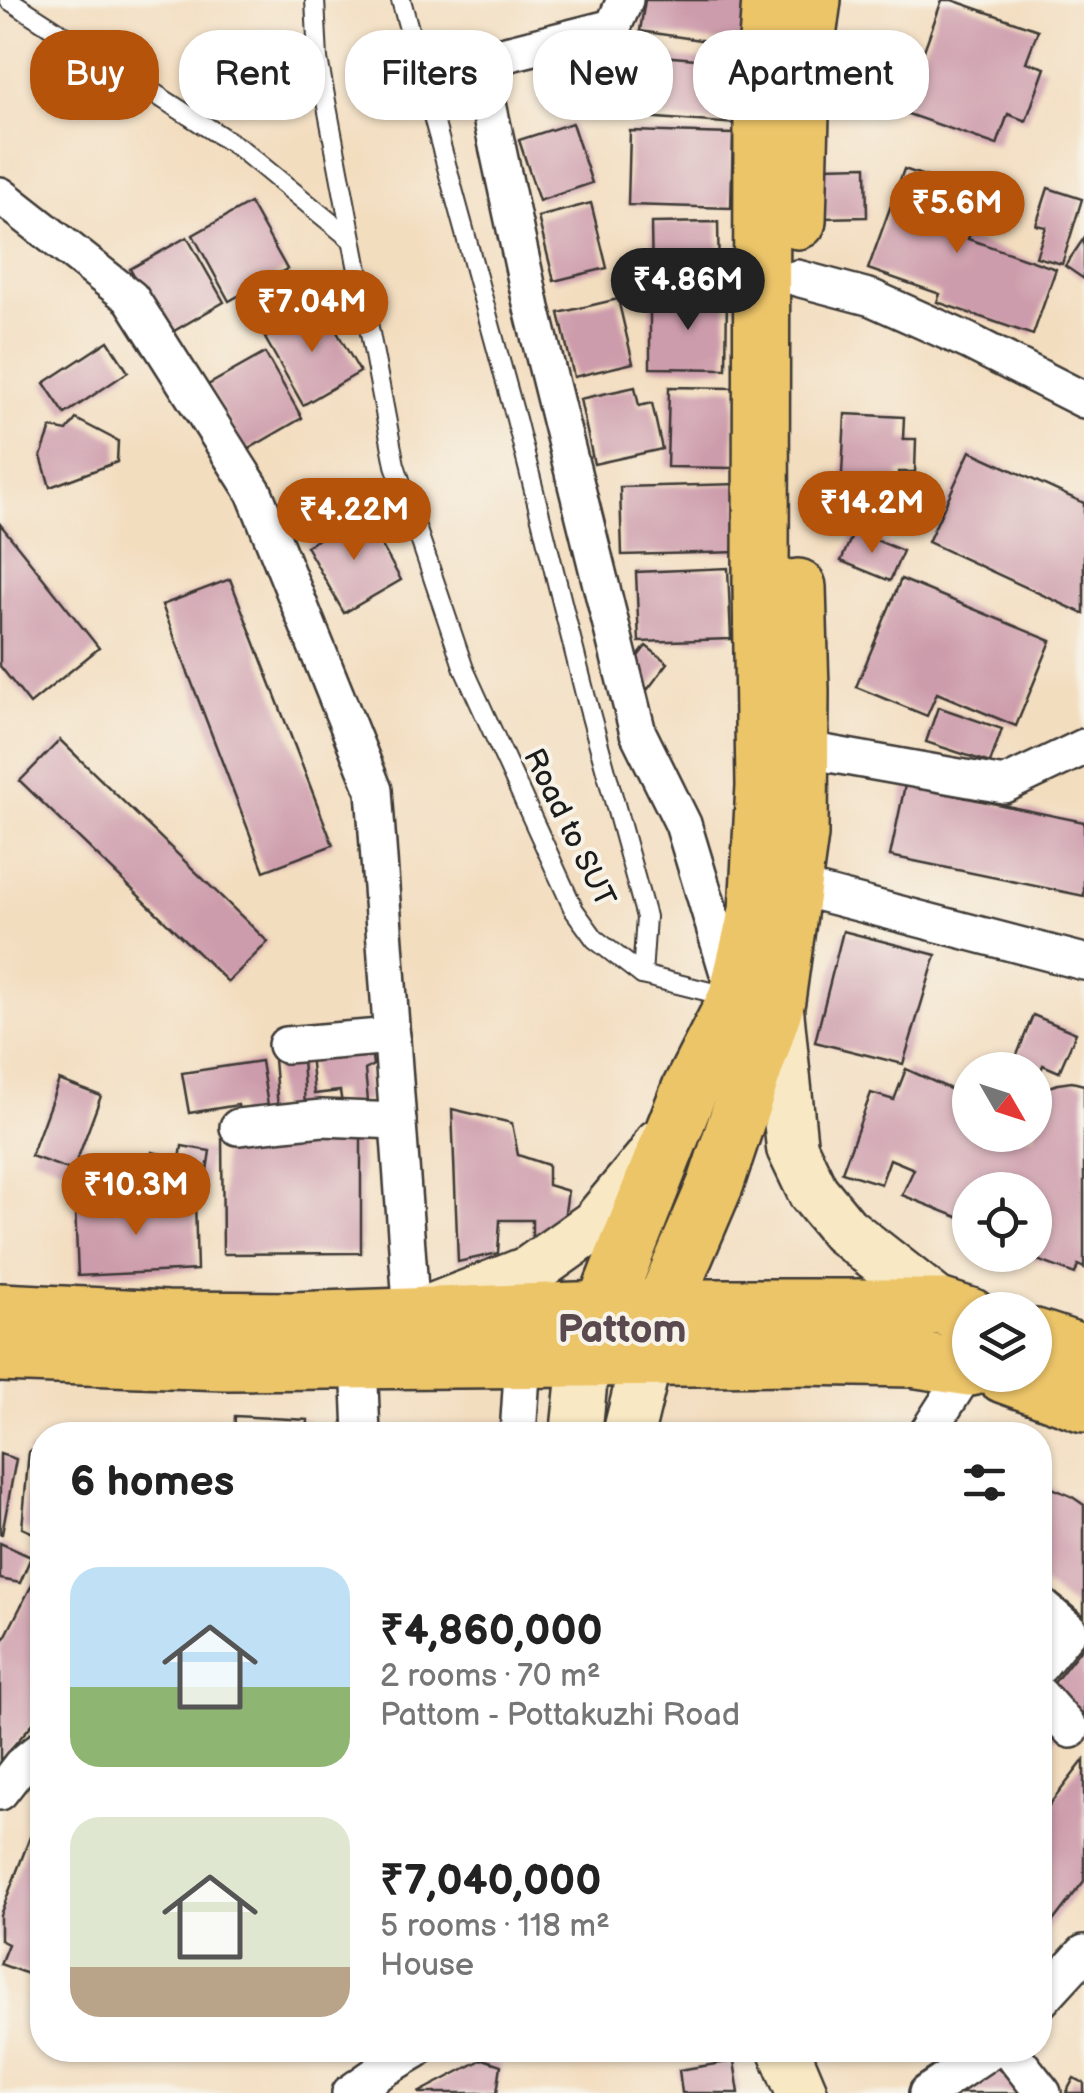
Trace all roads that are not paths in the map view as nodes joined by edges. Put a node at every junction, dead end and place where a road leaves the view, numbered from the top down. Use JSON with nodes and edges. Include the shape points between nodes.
{"nodes":[{"id":1,"x":10,"y":0,"type":"edge"},
{"id":2,"x":315,"y":0,"type":"edge"},
{"id":3,"x":401,"y":0,"type":"edge"},
{"id":4,"x":625,"y":0,"type":"edge"},
{"id":5,"x":770,"y":0,"type":"edge"},
{"id":6,"x":813,"y":0,"type":"edge"},
{"id":7,"x":0,"y":196,"type":"edge"},
{"id":8,"x":352,"y":240,"type":"junction"},
{"id":9,"x":797,"y":278,"type":"junction"},
{"id":10,"x":1084,"y":400,"type":"edge"},
{"id":11,"x":1084,"y":746,"type":"edge"},
{"id":12,"x":801,"y":749,"type":"junction"},
{"id":13,"x":793,"y":886,"type":"junction"},
{"id":14,"x":1084,"y":962,"type":"edge"},
{"id":15,"x":642,"y":975,"type":"junction"},
{"id":16,"x":756,"y":999,"type":"junction"},
{"id":17,"x":392,"y":1036,"type":"junction"},
{"id":18,"x":286,"y":1045,"type":"dead end"},
{"id":19,"x":689,"y":1091,"type":"junction"},
{"id":20,"x":398,"y":1121,"type":"junction"},
{"id":21,"x":238,"y":1127,"type":"dead end"},
{"id":22,"x":0,"y":1311,"type":"edge"},
{"id":23,"x":412,"y":1318,"type":"junction"},
{"id":24,"x":952,"y":1329,"type":"edge"},
{"id":25,"x":655,"y":1332,"type":"junction"},
{"id":26,"x":592,"y":1334,"type":"junction"},
{"id":27,"x":1052,"y":1342,"type":"edge"},
{"id":28,"x":952,"y":1346,"type":"edge"},
{"id":29,"x":1084,"y":1352,"type":"edge"},
{"id":30,"x":0,"y":1354,"type":"edge"},
{"id":31,"x":523,"y":1359,"type":"junction"},
{"id":32,"x":359,"y":1360,"type":"junction"},
{"id":33,"x":952,"y":1384,"type":"edge"},
{"id":34,"x":1052,"y":1388,"type":"edge"},
{"id":35,"x":1084,"y":1404,"type":"edge"},
{"id":36,"x":361,"y":1422,"type":"edge"},
{"id":37,"x":519,"y":1422,"type":"edge"},
{"id":38,"x":578,"y":1422,"type":"edge"},
{"id":39,"x":631,"y":1422,"type":"edge"},
{"id":40,"x":933,"y":1422,"type":"edge"},
{"id":41,"x":1052,"y":1615,"type":"edge"},
{"id":42,"x":1052,"y":1651,"type":"edge"},
{"id":43,"x":1052,"y":1709,"type":"edge"},
{"id":44,"x":1071,"y":1730,"type":"dead end"},
{"id":45,"x":30,"y":1758,"type":"edge"},
{"id":46,"x":0,"y":1792,"type":"edge"},
{"id":47,"x":1084,"y":1953,"type":"edge"},
{"id":48,"x":1052,"y":1988,"type":"edge"},
{"id":49,"x":395,"y":2062,"type":"edge"},
{"id":50,"x":789,"y":2062,"type":"edge"},
{"id":51,"x":972,"y":2062,"type":"edge"},
{"id":52,"x":1019,"y":2062,"type":"edge"},
{"id":53,"x":350,"y":2093,"type":"edge"},
{"id":54,"x":802,"y":2093,"type":"edge"},
{"id":55,"x":926,"y":2093,"type":"edge"},
{"id":56,"x":1043,"y":2093,"type":"edge"}],
"edges":[{"from":1,"to":8,"type":"lane","via":[[241,150]]},
{"from":2,"to":8,"type":"lane","name":"Road to SUT","via":[[318,60]]},
{"from":3,"to":15,"type":"lane","name":"Road to SUT","via":[[646,916]]},
{"from":4,"to":16,"type":"street","via":[[613,27],[498,56],[484,84],[532,308],[638,733]]},
{"from":5,"to":16,"type":"main road","via":[[762,109],[764,786]]},
{"from":6,"to":9,"type":"main road","via":[[802,81]]},
{"from":7,"to":17,"type":"street","via":[[130,298],[254,492],[374,790]]},
{"from":8,"to":15,"type":"lane","name":"Road to SUT","via":[[395,465],[464,669],[574,910],[595,939]]},
{"from":9,"to":10,"type":"street","via":[[872,298]]},
{"from":9,"to":12,"type":"main road"},
{"from":11,"to":12,"type":"street","via":[[1004,786]]},
{"from":12,"to":13,"type":"main road"},
{"from":13,"to":14,"type":"street"},
{"from":13,"to":16,"type":"main road"},
{"from":15,"to":16,"type":"lane"},
{"from":16,"to":19,"type":"main road"},
{"from":16,"to":24,"type":"main road","via":[[792,1148],[813,1192],[844,1230]]},
{"from":16,"to":25,"type":"main road","via":[[716,1183]]},
{"from":17,"to":18,"type":"street"},
{"from":17,"to":20,"type":"street"},
{"from":19,"to":23,"type":"main road","via":[[651,1158],[595,1225],[530,1271]]},
{"from":19,"to":26,"type":"main road"},
{"from":20,"to":21,"type":"street","via":[[322,1118]]},
{"from":20,"to":23,"type":"street"},
{"from":22,"to":23,"type":"main road","via":[[167,1319]]},
{"from":23,"to":26,"type":"main road"},
{"from":25,"to":26,"type":"main road"},
{"from":25,"to":28,"type":"main road"},
{"from":25,"to":39,"type":"main road"},
{"from":26,"to":31,"type":"main road"},
{"from":26,"to":38,"type":"main road"},
{"from":27,"to":29,"type":"main road"},
{"from":30,"to":32,"type":"main road"},
{"from":31,"to":32,"type":"main road"},
{"from":31,"to":37,"type":"street"},
{"from":32,"to":36,"type":"street"},
{"from":33,"to":40,"type":"street"},
{"from":34,"to":35,"type":"main road"},
{"from":41,"to":42,"type":"street","via":[[1069,1630]]},
{"from":43,"to":44,"type":"street"},
{"from":45,"to":46,"type":"street"},
{"from":47,"to":48,"type":"street"},
{"from":49,"to":53,"type":"street"},
{"from":50,"to":54,"type":"main road"},
{"from":51,"to":55,"type":"street"},
{"from":52,"to":56,"type":"street"}]}
